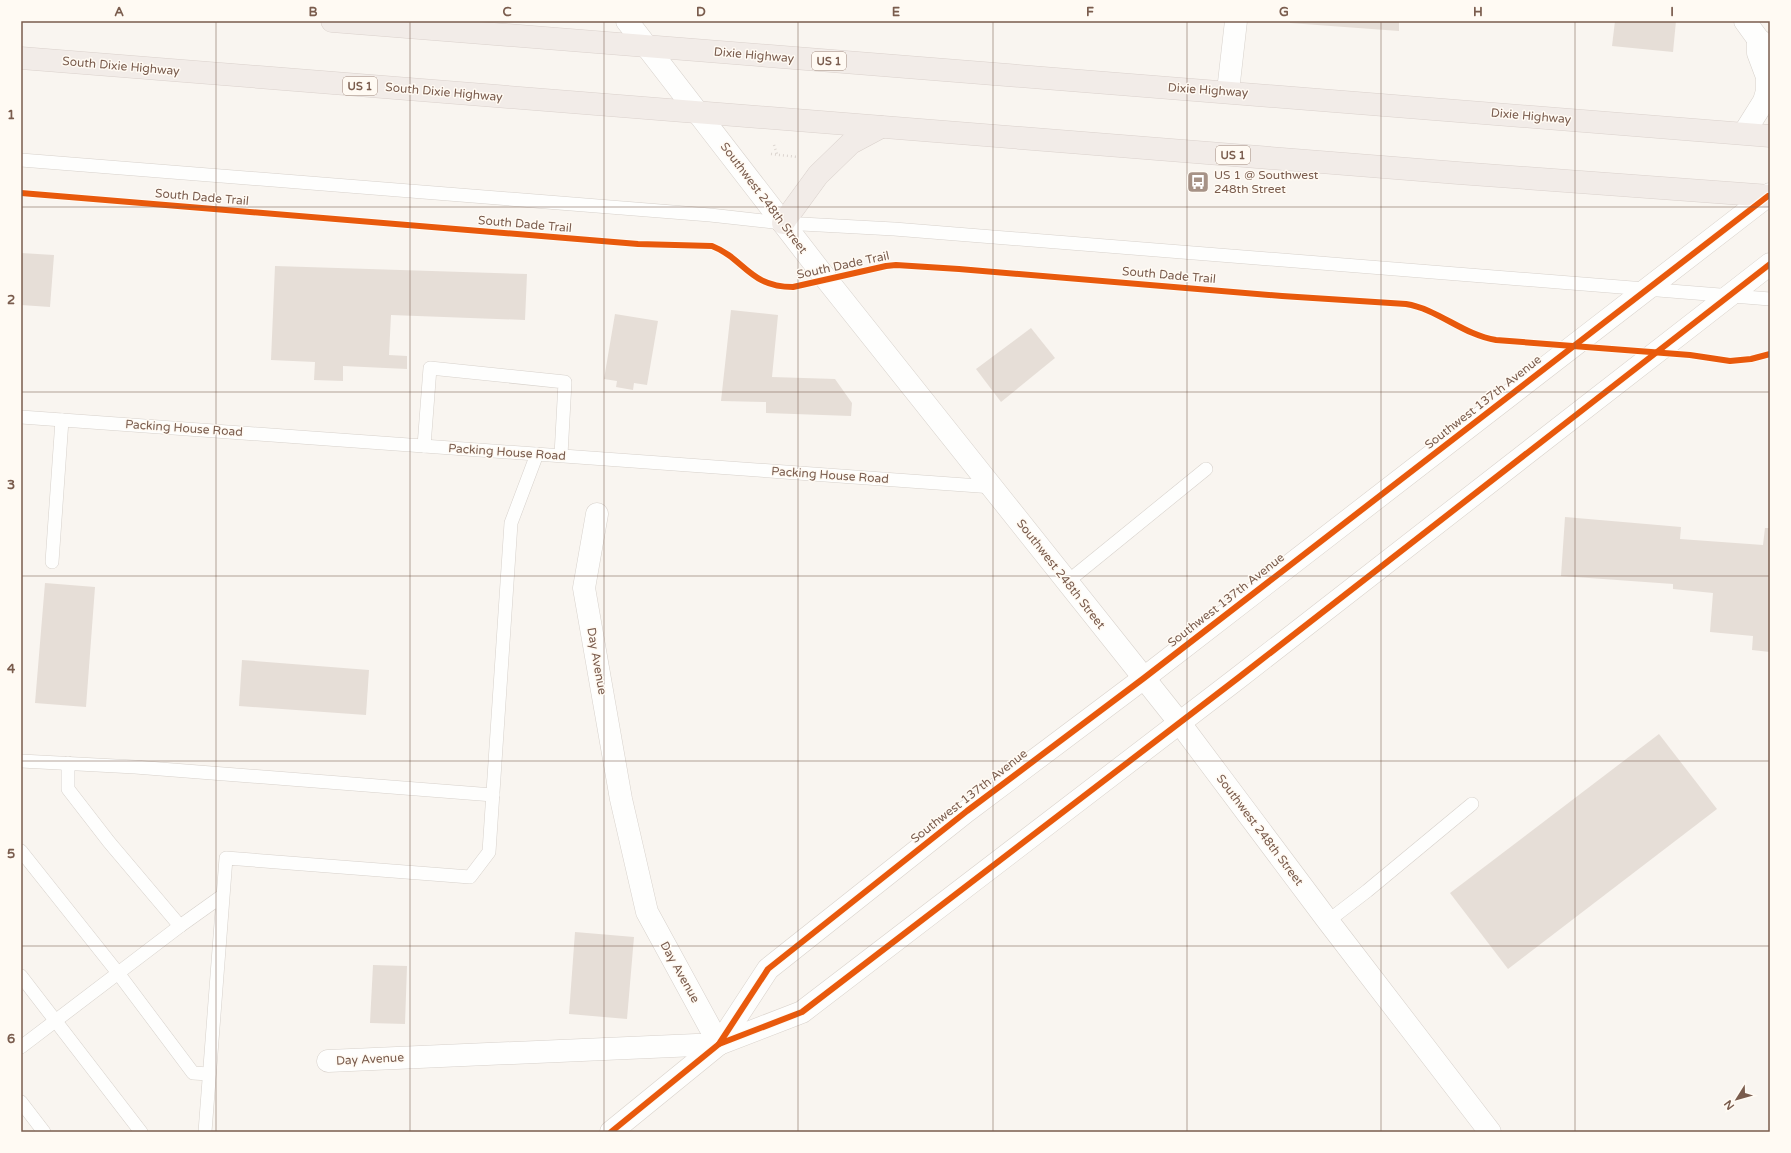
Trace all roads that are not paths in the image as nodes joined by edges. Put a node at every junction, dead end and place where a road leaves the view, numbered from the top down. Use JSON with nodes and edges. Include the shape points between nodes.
{"nodes":[{"id":1,"x":332,"y":21,"type":"edge"},
{"id":2,"x":338,"y":21,"type":"edge"},
{"id":3,"x":504,"y":21,"type":"edge"},
{"id":4,"x":627,"y":21,"type":"edge"},
{"id":5,"x":1236,"y":21,"type":"edge"},
{"id":6,"x":1745,"y":21,"type":"edge"},
{"id":7,"x":414,"y":24,"type":"edge"},
{"id":8,"x":486,"y":32,"type":"junction"},
{"id":9,"x":1764,"y":43,"type":"edge"},
{"id":10,"x":646,"y":46,"type":"junction"},
{"id":11,"x":21,"y":58,"type":"edge"},
{"id":12,"x":1228,"y":91,"type":"junction"},
{"id":13,"x":699,"y":113,"type":"junction"},
{"id":14,"x":881,"y":127,"type":"junction"},
{"id":15,"x":1744,"y":133,"type":"junction"},
{"id":16,"x":1770,"y":136,"type":"edge"},
{"id":17,"x":21,"y":160,"type":"edge"},
{"id":18,"x":1769,"y":195,"type":"edge"},
{"id":19,"x":783,"y":223,"type":"junction"},
{"id":20,"x":1770,"y":264,"type":"edge"},
{"id":21,"x":1648,"y":288,"type":"junction"},
{"id":22,"x":1730,"y":295,"type":"junction"},
{"id":23,"x":1770,"y":299,"type":"edge"},
{"id":24,"x":21,"y":417,"type":"edge"},
{"id":25,"x":62,"y":420,"type":"junction"},
{"id":26,"x":424,"y":446,"type":"junction"},
{"id":27,"x":537,"y":454,"type":"junction"},
{"id":28,"x":561,"y":456,"type":"junction"},
{"id":29,"x":1206,"y":469,"type":"dead end"},
{"id":30,"x":993,"y":487,"type":"junction"},
{"id":31,"x":597,"y":514,"type":"dead end"},
{"id":32,"x":52,"y":562,"type":"dead end"},
{"id":33,"x":1068,"y":582,"type":"junction"},
{"id":34,"x":1144,"y":678,"type":"junction"},
{"id":35,"x":1179,"y":722,"type":"junction"},
{"id":36,"x":21,"y":761,"type":"edge"},
{"id":37,"x":68,"y":763,"type":"junction"},
{"id":38,"x":493,"y":795,"type":"junction"},
{"id":39,"x":1472,"y":804,"type":"dead end"},
{"id":40,"x":21,"y":850,"type":"edge"},
{"id":41,"x":222,"y":896,"type":"junction"},
{"id":42,"x":1328,"y":921,"type":"junction"},
{"id":43,"x":180,"y":926,"type":"junction"},
{"id":44,"x":118,"y":973,"type":"junction"},
{"id":45,"x":21,"y":976,"type":"edge"},
{"id":46,"x":56,"y":1020,"type":"junction"},
{"id":47,"x":719,"y":1044,"type":"junction"},
{"id":48,"x":21,"y":1047,"type":"edge"},
{"id":49,"x":328,"y":1061,"type":"dead end"},
{"id":50,"x":209,"y":1074,"type":"junction"},
{"id":51,"x":21,"y":1102,"type":"edge"},
{"id":52,"x":44,"y":1132,"type":"edge"},
{"id":53,"x":141,"y":1132,"type":"edge"},
{"id":54,"x":205,"y":1132,"type":"edge"},
{"id":55,"x":611,"y":1132,"type":"edge"},
{"id":56,"x":1490,"y":1132,"type":"edge"}],
"edges":[{"from":1,"to":2,"type":"highway","number":"US 1"},
{"from":2,"to":7,"type":"highway","number":"US 1"},
{"from":3,"to":8,"type":"highway"},
{"from":4,"to":10,"type":"main road","name":"Southwest 248th Street"},
{"from":5,"to":12,"type":"main road"},
{"from":6,"to":9,"type":"main road"},
{"from":7,"to":8,"type":"highway","number":"US 1"},
{"from":8,"to":10,"type":"highway","number":"US 1"},
{"from":9,"to":15,"type":"main road","via":[[1758,53],[1767,77],[1767,92]]},
{"from":10,"to":12,"type":"highway","name":"Dixie Highway","number":"US 1"},
{"from":10,"to":13,"type":"main road","name":"Southwest 248th Street"},
{"from":11,"to":13,"type":"highway","name":"South Dixie Highway","number":"US 1"},
{"from":12,"to":15,"type":"highway","name":"Dixie Highway","number":"US 1"},
{"from":13,"to":14,"type":"highway","number":"US 1"},
{"from":13,"to":19,"type":"main road","name":"Southwest 248th Street"},
{"from":14,"to":18,"type":"highway","number":"US 1","via":[[1450,173]]},
{"from":14,"to":19,"type":"highway","via":[[851,143],[818,175]]},
{"from":15,"to":16,"type":"highway","name":"Dixie Highway","number":"US 1"},
{"from":17,"to":19,"type":"lane"},
{"from":18,"to":21,"type":"main road","name":"Southwest 137th Avenue"},
{"from":19,"to":21,"type":"lane","via":[[894,228]]},
{"from":19,"to":30,"type":"main road","name":"Southwest 248th Street"},
{"from":20,"to":22,"type":"main road","name":"Southwest 137th Avenue"},
{"from":21,"to":22,"type":"lane"},
{"from":21,"to":34,"type":"main road","name":"Southwest 137th Avenue"},
{"from":22,"to":23,"type":"lane"},
{"from":22,"to":35,"type":"main road","name":"Southwest 137th Avenue"},
{"from":24,"to":25,"type":"lane","name":"Packing House Road"},
{"from":25,"to":26,"type":"lane","name":"Packing House Road"},
{"from":25,"to":32,"type":"lane"},
{"from":26,"to":27,"type":"lane","name":"Packing House Road"},
{"from":26,"to":28,"type":"lane","via":[[430,368],[565,382]]},
{"from":27,"to":28,"type":"lane","name":"Packing House Road"},
{"from":27,"to":38,"type":"lane","via":[[511,523]]},
{"from":28,"to":30,"type":"lane","name":"Packing House Road"},
{"from":29,"to":33,"type":"lane"},
{"from":30,"to":33,"type":"main road","name":"Southwest 248th Street"},
{"from":31,"to":47,"type":"main road","name":"Day Avenue","via":[[584,588],[621,799],[647,912]]},
{"from":33,"to":34,"type":"main road","name":"Southwest 248th Street"},
{"from":34,"to":35,"type":"main road","name":"Southwest 248th Street"},
{"from":34,"to":47,"type":"main road","name":"Southwest 137th Avenue","via":[[967,811],[768,969]]},
{"from":35,"to":42,"type":"main road","name":"Southwest 248th Street"},
{"from":35,"to":47,"type":"main road","name":"Southwest 137th Avenue","via":[[802,1012]]},
{"from":36,"to":37,"type":"lane"},
{"from":37,"to":38,"type":"lane"},
{"from":37,"to":43,"type":"lane","via":[[68,789]]},
{"from":38,"to":41,"type":"lane","via":[[489,852],[470,877],[226,858]]},
{"from":39,"to":42,"type":"lane"},
{"from":40,"to":44,"type":"lane"},
{"from":41,"to":43,"type":"lane"},
{"from":41,"to":50,"type":"lane"},
{"from":42,"to":56,"type":"main road","name":"Southwest 248th Street"},
{"from":43,"to":44,"type":"lane"},
{"from":44,"to":46,"type":"lane"},
{"from":44,"to":50,"type":"lane","via":[[193,1073]]},
{"from":45,"to":46,"type":"lane"},
{"from":46,"to":48,"type":"lane"},
{"from":46,"to":53,"type":"lane"},
{"from":47,"to":49,"type":"main road","name":"Day Avenue"},
{"from":47,"to":55,"type":"main road","name":"Southwest 137th Avenue"},
{"from":50,"to":54,"type":"lane"},
{"from":51,"to":52,"type":"lane"}]}
